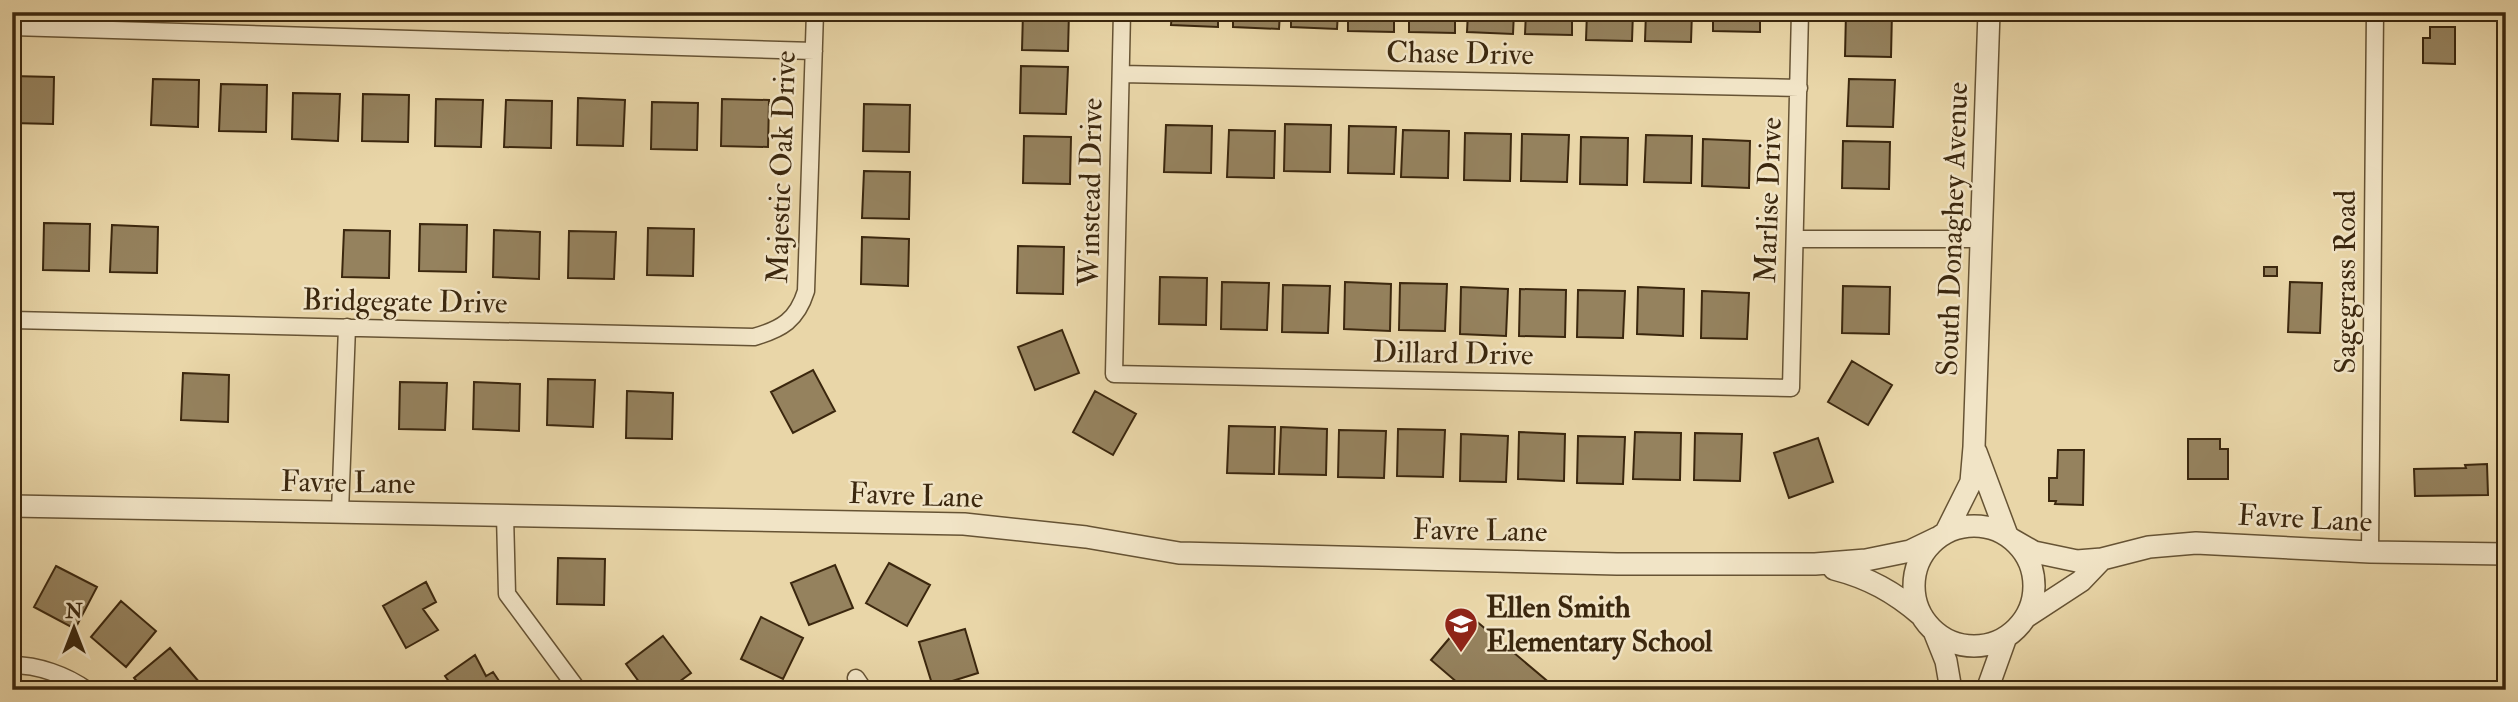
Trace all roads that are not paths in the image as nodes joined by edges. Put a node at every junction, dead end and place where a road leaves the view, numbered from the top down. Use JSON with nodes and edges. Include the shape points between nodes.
{"nodes":[{"id":1,"x":815,"y":12,"type":"edge"},
{"id":2,"x":1122,"y":12,"type":"edge"},
{"id":3,"x":1800,"y":12,"type":"edge"},
{"id":4,"x":1989,"y":12,"type":"edge"},
{"id":5,"x":2375,"y":12,"type":"edge"},
{"id":6,"x":12,"y":27,"type":"edge"},
{"id":7,"x":814,"y":51,"type":"junction"},
{"id":8,"x":1121,"y":74,"type":"junction"},
{"id":9,"x":1799,"y":88,"type":"junction"},
{"id":10,"x":1795,"y":239,"type":"junction"},
{"id":11,"x":1983,"y":239,"type":"junction"},
{"id":12,"x":12,"y":320,"type":"edge"},
{"id":13,"x":793,"y":321,"type":"joint"},
{"id":14,"x":346,"y":327,"type":"junction"},
{"id":15,"x":1114,"y":374,"type":"joint"},
{"id":16,"x":1791,"y":388,"type":"joint"},
{"id":17,"x":1974,"y":447,"type":"junction"},
{"id":18,"x":12,"y":506,"type":"edge"},
{"id":19,"x":340,"y":512,"type":"junction"},
{"id":20,"x":505,"y":515,"type":"junction"},
{"id":21,"x":1942,"y":535,"type":"junction"},
{"id":22,"x":2010,"y":537,"type":"junction"},
{"id":23,"x":2370,"y":552,"type":"junction"},
{"id":24,"x":2506,"y":554,"type":"edge"},
{"id":25,"x":2102,"y":559,"type":"junction"},
{"id":26,"x":1815,"y":564,"type":"junction"},
{"id":27,"x":2026,"y":617,"type":"junction"},
{"id":28,"x":1928,"y":623,"type":"junction"},
{"id":29,"x":2006,"y":637,"type":"junction"},
{"id":30,"x":12,"y":665,"type":"edge"},
{"id":31,"x":87,"y":690,"type":"edge"},
{"id":32,"x":578,"y":690,"type":"edge"},
{"id":33,"x":1951,"y":690,"type":"edge"},
{"id":34,"x":1987,"y":690,"type":"edge"}],
"edges":[{"from":1,"to":7,"type":"street","name":"Majestic Oak Drive"},
{"from":2,"to":8,"type":"street","name":"Winstead Drive"},
{"from":3,"to":9,"type":"street","name":"Marlise Drive"},
{"from":4,"to":11,"type":"street","name":"South Donaghey Avenue"},
{"from":5,"to":23,"type":"street","name":"Sagegrass Road"},
{"from":6,"to":7,"type":"street"},
{"from":7,"to":13,"type":"street","name":"Majestic Oak Drive","via":[[806,291]]},
{"from":8,"to":9,"type":"street","name":"Chase Drive"},
{"from":8,"to":15,"type":"street","name":"Winstead Drive"},
{"from":9,"to":10,"type":"street","name":"Marlise Drive"},
{"from":10,"to":11,"type":"street"},
{"from":10,"to":16,"type":"street","name":"Marlise Drive"},
{"from":11,"to":17,"type":"street","name":"South Donaghey Avenue"},
{"from":12,"to":14,"type":"street","name":"Bridgegate Drive"},
{"from":13,"to":14,"type":"street","name":"Bridgegate Drive","via":[[754,337]]},
{"from":14,"to":19,"type":"street"},
{"from":15,"to":16,"type":"street","name":"Dillard Drive"},
{"from":17,"to":21,"type":"street","name":"South Donaghey Avenue","via":[[1971,482]]},
{"from":17,"to":22,"type":"street","name":"South Donaghey Avenue"},
{"from":18,"to":19,"type":"street","name":"Favre Lane"},
{"from":19,"to":20,"type":"street","name":"Favre Lane"},
{"from":20,"to":26,"type":"street","name":"Favre Lane","via":[[964,524],[1179,553]]},
{"from":20,"to":32,"type":"street","via":[[507,594]]},
{"from":21,"to":22,"type":"street","via":[[1966,526],[1987,527]]},
{"from":21,"to":26,"type":"street","name":"Favre Lane","via":[[1885,557]]},
{"from":21,"to":28,"type":"street","via":[[1925,550],[1914,582]]},
{"from":22,"to":25,"type":"street","name":"Favre Lane","via":[[2034,552],[2056,558]]},
{"from":22,"to":27,"type":"street","via":[[2025,552],[2034,576],[2033,602]]},
{"from":23,"to":24,"type":"street","name":"Favre Lane"},
{"from":23,"to":25,"type":"street","name":"Favre Lane","via":[[2196,543],[2149,547]]},
{"from":25,"to":27,"type":"street","via":[[2081,581]]},
{"from":26,"to":28,"type":"street","name":"Favre Lane","via":[[1865,576],[1900,597]]},
{"from":27,"to":29,"type":"street"},
{"from":28,"to":29,"type":"street","via":[[1950,641],[1969,646]]},
{"from":28,"to":33,"type":"street","via":[[1946,661]]},
{"from":29,"to":34,"type":"street"},
{"from":30,"to":31,"type":"street","via":[[71,678]]}]}
